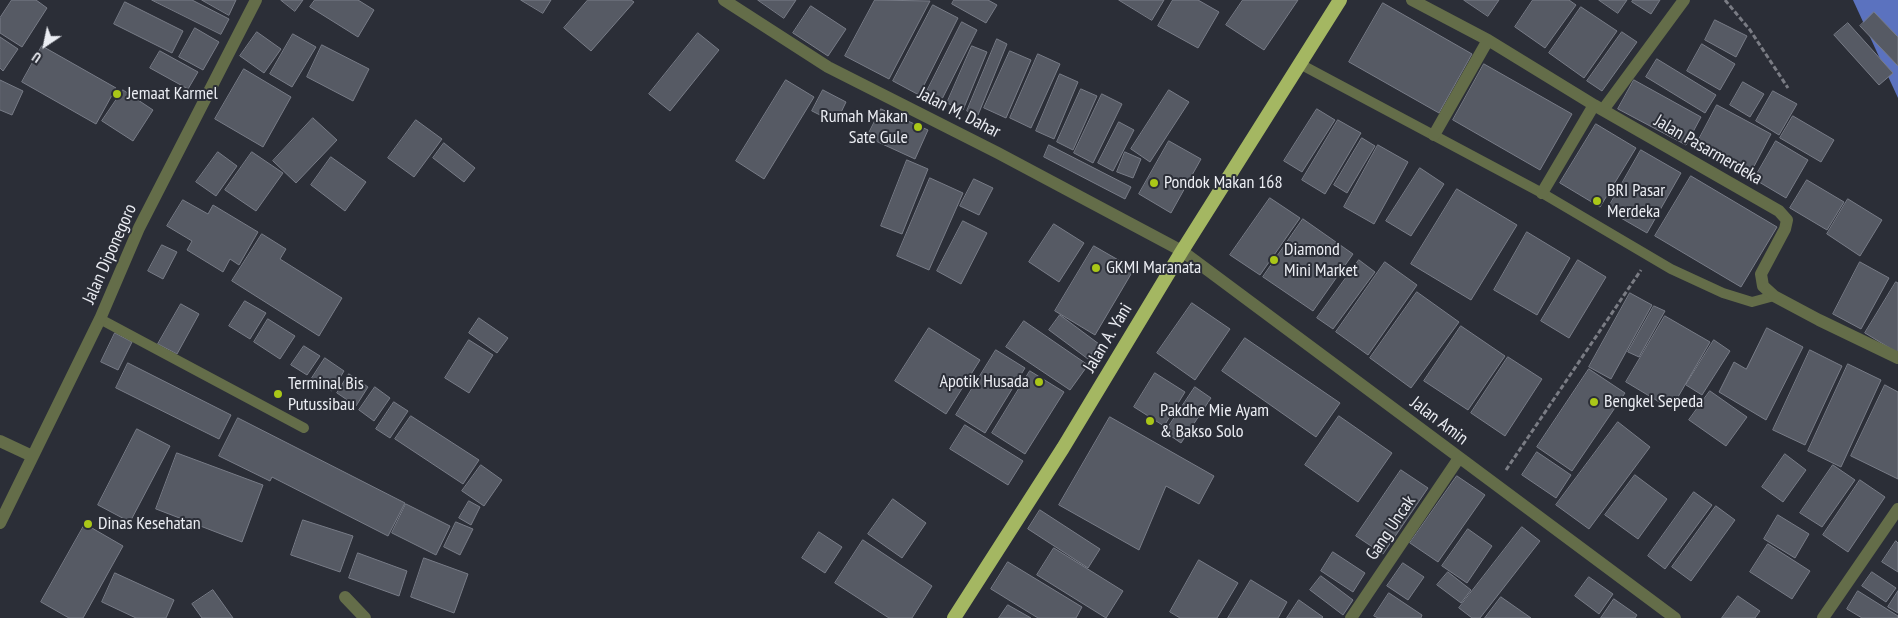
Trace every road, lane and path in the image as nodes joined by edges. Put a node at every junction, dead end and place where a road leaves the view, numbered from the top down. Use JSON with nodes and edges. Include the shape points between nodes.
{"nodes":[{"id":1,"x":256,"y":0,"type":"edge"},
{"id":2,"x":724,"y":0,"type":"edge"},
{"id":3,"x":1340,"y":0,"type":"edge"},
{"id":4,"x":1412,"y":0,"type":"edge"},
{"id":5,"x":1684,"y":0,"type":"edge"},
{"id":6,"x":1725,"y":0,"type":"edge"},
{"id":7,"x":1488,"y":40,"type":"junction"},
{"id":8,"x":1300,"y":64,"type":"junction"},
{"id":9,"x":1788,"y":88,"type":"dead end"},
{"id":10,"x":1599,"y":107,"type":"junction"},
{"id":11,"x":1434,"y":135,"type":"junction"},
{"id":12,"x":1542,"y":193,"type":"junction"},
{"id":13,"x":1182,"y":251,"type":"junction"},
{"id":14,"x":1650,"y":257,"type":"junction"},
{"id":15,"x":1774,"y":296,"type":"junction"},
{"id":16,"x":100,"y":319,"type":"junction"},
{"id":17,"x":1898,"y":358,"type":"edge"},
{"id":18,"x":304,"y":428,"type":"dead end"},
{"id":19,"x":0,"y":441,"type":"edge"},
{"id":20,"x":32,"y":456,"type":"junction"},
{"id":21,"x":1459,"y":458,"type":"junction"},
{"id":22,"x":1496,"y":485,"type":"junction"},
{"id":23,"x":1898,"y":510,"type":"edge"},
{"id":24,"x":0,"y":523,"type":"edge"},
{"id":25,"x":345,"y":597,"type":"dead end"},
{"id":26,"x":365,"y":618,"type":"edge"},
{"id":27,"x":954,"y":618,"type":"edge"},
{"id":28,"x":1351,"y":618,"type":"edge"},
{"id":29,"x":1676,"y":618,"type":"edge"},
{"id":30,"x":1823,"y":618,"type":"edge"}],
"edges":[{"from":1,"to":16,"type":"street","name":"Jalan Diponegoro","via":[[139,228]]},
{"from":2,"to":13,"type":"street","name":"Jalan M. Dahar","via":[[828,67]]},
{"from":3,"to":8,"type":"highway","name":"Jalan A. Yani"},
{"from":4,"to":7,"type":"street","name":"Jalan Pasarmerdeka"},
{"from":5,"to":10,"type":"street"},
{"from":6,"to":9,"type":"path","via":[[1750,30]]},
{"from":7,"to":10,"type":"street","name":"Jalan Pasarmerdeka"},
{"from":7,"to":11,"type":"street"},
{"from":8,"to":11,"type":"lane"},
{"from":8,"to":13,"type":"highway","name":"Jalan A. Yani"},
{"from":10,"to":12,"type":"street"},
{"from":10,"to":15,"type":"street","name":"Jalan Pasarmerdeka","via":[[1779,211],[1787,220],[1785,228],[1761,274],[1764,286]]},
{"from":11,"to":12,"type":"lane"},
{"from":12,"to":14,"type":"lane"},
{"from":13,"to":21,"type":"street","name":"Jalan Amin"},
{"from":13,"to":27,"type":"highway","name":"Jalan A. Yani","via":[[1063,448]]},
{"from":14,"to":15,"type":"lane","via":[[1723,293],[1752,302]]},
{"from":14,"to":22,"type":"path"},
{"from":15,"to":17,"type":"street"},
{"from":16,"to":18,"type":"lane"},
{"from":16,"to":20,"type":"street","name":"Jalan Diponegoro"},
{"from":19,"to":20,"type":"street"},
{"from":20,"to":24,"type":"street","name":"Jalan Diponegoro"},
{"from":21,"to":22,"type":"street","name":"Jalan Amin"},
{"from":21,"to":28,"type":"street","name":"Gang Uncak"},
{"from":22,"to":29,"type":"street","name":"Jalan Amin"},
{"from":23,"to":30,"type":"street"},
{"from":25,"to":26,"type":"street"}]}
